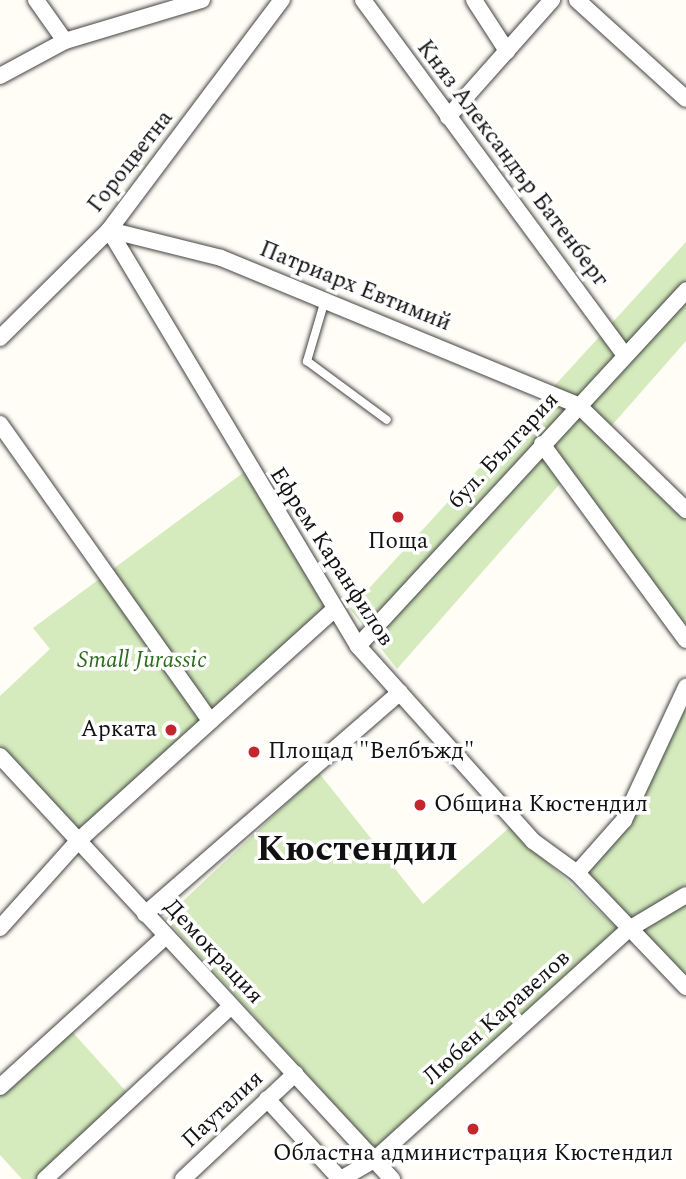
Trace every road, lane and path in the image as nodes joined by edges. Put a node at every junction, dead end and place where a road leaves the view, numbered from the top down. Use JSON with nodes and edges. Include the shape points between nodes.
{"nodes":[{"id":1,"x":36,"y":0,"type":"edge"},
{"id":2,"x":202,"y":0,"type":"edge"},
{"id":3,"x":282,"y":0,"type":"edge"},
{"id":4,"x":363,"y":0,"type":"edge"},
{"id":5,"x":474,"y":0,"type":"edge"},
{"id":6,"x":552,"y":0,"type":"edge"},
{"id":7,"x":577,"y":0,"type":"edge"},
{"id":8,"x":65,"y":41,"type":"junction"},
{"id":9,"x":507,"y":51,"type":"junction"},
{"id":10,"x":0,"y":76,"type":"edge"},
{"id":11,"x":686,"y":99,"type":"edge"},
{"id":12,"x":448,"y":117,"type":"junction"},
{"id":13,"x":109,"y":230,"type":"junction"},
{"id":14,"x":686,"y":290,"type":"edge"},
{"id":15,"x":326,"y":297,"type":"junction"},
{"id":16,"x":0,"y":338,"type":"edge"},
{"id":17,"x":625,"y":355,"type":"junction"},
{"id":18,"x":578,"y":405,"type":"junction"},
{"id":19,"x":387,"y":420,"type":"dead end"},
{"id":20,"x":0,"y":424,"type":"edge"},
{"id":21,"x":542,"y":444,"type":"junction"},
{"id":22,"x":686,"y":510,"type":"edge"},
{"id":23,"x":335,"y":609,"type":"junction"},
{"id":24,"x":686,"y":640,"type":"edge"},
{"id":25,"x":358,"y":646,"type":"junction"},
{"id":26,"x":686,"y":687,"type":"edge"},
{"id":27,"x":400,"y":692,"type":"junction"},
{"id":28,"x":210,"y":721,"type":"junction"},
{"id":29,"x":0,"y":756,"type":"edge"},
{"id":30,"x":78,"y":841,"type":"junction"},
{"id":31,"x":578,"y":873,"type":"junction"},
{"id":32,"x":686,"y":895,"type":"edge"},
{"id":33,"x":145,"y":914,"type":"junction"},
{"id":34,"x":0,"y":928,"type":"edge"},
{"id":35,"x":629,"y":929,"type":"junction"},
{"id":36,"x":166,"y":936,"type":"junction"},
{"id":37,"x":686,"y":987,"type":"edge"},
{"id":38,"x":232,"y":1006,"type":"junction"},
{"id":39,"x":295,"y":1074,"type":"junction"},
{"id":40,"x":0,"y":1087,"type":"edge"},
{"id":41,"x":267,"y":1099,"type":"junction"},
{"id":42,"x":374,"y":1160,"type":"junction"},
{"id":43,"x":45,"y":1179,"type":"edge"},
{"id":44,"x":183,"y":1179,"type":"edge"},
{"id":45,"x":341,"y":1179,"type":"edge"},
{"id":46,"x":392,"y":1179,"type":"edge"}],
"edges":[{"from":1,"to":8,"type":"street"},
{"from":2,"to":8,"type":"street"},
{"from":3,"to":13,"type":"street","name":"Гороцветна"},
{"from":4,"to":12,"type":"street","name":"Княз Александър Батенберг"},
{"from":5,"to":9,"type":"street"},
{"from":6,"to":9,"type":"street"},
{"from":7,"to":11,"type":"street"},
{"from":8,"to":10,"type":"street"},
{"from":9,"to":12,"type":"street"},
{"from":12,"to":17,"type":"street","name":"Княз Александър Батенберг"},
{"from":13,"to":15,"type":"street","name":"Патриарх Евтимий","via":[[221,258]]},
{"from":13,"to":16,"type":"street","name":"Гороцветна"},
{"from":13,"to":23,"type":"street","name":"Ефрем Каранфилов","via":[[247,470]]},
{"from":14,"to":17,"type":"street","name":"бул. България"},
{"from":15,"to":18,"type":"street","name":"Патриарх Евтимий"},
{"from":15,"to":19,"type":"lane","via":[[307,361]]},
{"from":17,"to":18,"type":"street","name":"бул. България"},
{"from":18,"to":21,"type":"street","name":"бул. България"},
{"from":18,"to":22,"type":"street"},
{"from":20,"to":28,"type":"street"},
{"from":21,"to":24,"type":"street"},
{"from":21,"to":25,"type":"street","name":"бул. България"},
{"from":23,"to":25,"type":"street","name":"Ефрем Каранфилов"},
{"from":23,"to":28,"type":"street"},
{"from":25,"to":27,"type":"street","name":"Ефрем Каранфилов"},
{"from":26,"to":31,"type":"street","via":[[624,820]]},
{"from":27,"to":31,"type":"street","name":"Ефрем Каранфилов","via":[[533,841]]},
{"from":27,"to":33,"type":"street"},
{"from":28,"to":30,"type":"street"},
{"from":29,"to":30,"type":"street","name":"Демокрация"},
{"from":30,"to":33,"type":"street","name":"Демокрация"},
{"from":30,"to":34,"type":"street"},
{"from":31,"to":35,"type":"street","name":"Ефрем Каранфилов"},
{"from":32,"to":35,"type":"street","name":"Любен Kаравелов"},
{"from":33,"to":36,"type":"street","name":"Демокрация"},
{"from":35,"to":37,"type":"street","name":"Ефрем Каранфилов"},
{"from":35,"to":42,"type":"street","name":"Любен Kаравелов"},
{"from":36,"to":38,"type":"street","name":"Демокрация"},
{"from":36,"to":40,"type":"street"},
{"from":38,"to":39,"type":"street","name":"Демокрация"},
{"from":38,"to":43,"type":"street"},
{"from":39,"to":41,"type":"street","name":"Пауталия"},
{"from":39,"to":42,"type":"street","name":"Демокрация"},
{"from":41,"to":44,"type":"street","name":"Пауталия"},
{"from":41,"to":45,"type":"street","name":"Любен Kаравелов"},
{"from":42,"to":45,"type":"street","name":"Любен Kаравелов"},
{"from":42,"to":46,"type":"street","name":"Демокрация"}]}
